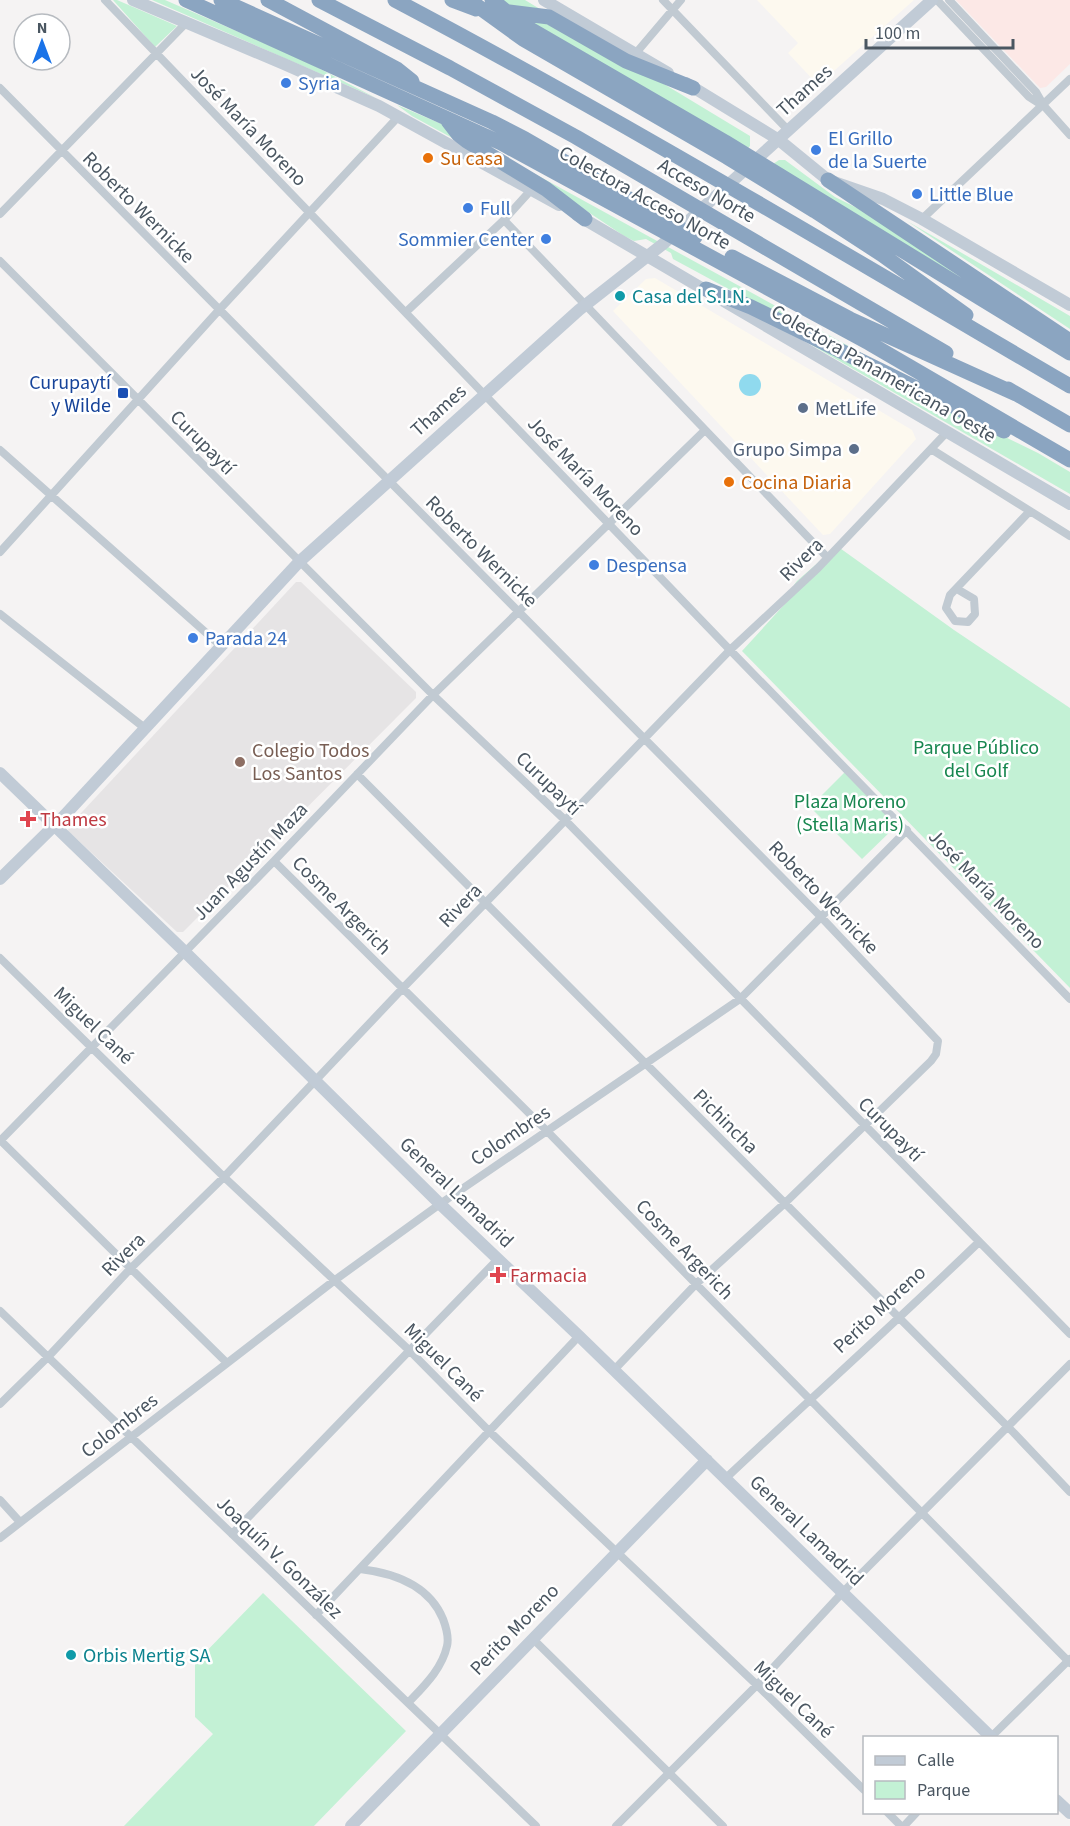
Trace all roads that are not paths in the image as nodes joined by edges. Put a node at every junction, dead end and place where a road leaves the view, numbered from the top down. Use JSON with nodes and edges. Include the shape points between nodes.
{"nodes":[{"id":1,"x":105,"y":0,"type":"edge"},
{"id":2,"x":133,"y":0,"type":"edge"},
{"id":3,"x":186,"y":0,"type":"edge"},
{"id":4,"x":221,"y":0,"type":"edge"},
{"id":5,"x":268,"y":0,"type":"edge"},
{"id":6,"x":319,"y":0,"type":"edge"},
{"id":7,"x":395,"y":0,"type":"edge"},
{"id":8,"x":492,"y":0,"type":"edge"},
{"id":9,"x":544,"y":0,"type":"edge"},
{"id":10,"x":663,"y":0,"type":"edge"},
{"id":11,"x":681,"y":0,"type":"edge"},
{"id":12,"x":932,"y":0,"type":"edge"},
{"id":13,"x":937,"y":0,"type":"edge"},
{"id":14,"x":949,"y":0,"type":"edge"},
{"id":15,"x":460,"y":1,"type":"edge"},
{"id":16,"x":672,"y":9,"type":"junction"},
{"id":17,"x":187,"y":22,"type":"junction"},
{"id":18,"x":156,"y":53,"type":"junction"},
{"id":19,"x":636,"y":53,"type":"junction"},
{"id":20,"x":1070,"y":79,"type":"edge"},
{"id":21,"x":0,"y":87,"type":"edge"},
{"id":22,"x":693,"y":88,"type":"junction"},
{"id":23,"x":1044,"y":106,"type":"junction"},
{"id":24,"x":398,"y":117,"type":"junction"},
{"id":25,"x":784,"y":135,"type":"junction"},
{"id":26,"x":1070,"y":135,"type":"edge"},
{"id":27,"x":61,"y":151,"type":"junction"},
{"id":28,"x":828,"y":180,"type":"junction"},
{"id":29,"x":531,"y":190,"type":"junction"},
{"id":30,"x":310,"y":213,"type":"junction"},
{"id":31,"x":0,"y":214,"type":"edge"},
{"id":32,"x":585,"y":219,"type":"junction"},
{"id":33,"x":922,"y":219,"type":"junction"},
{"id":34,"x":504,"y":220,"type":"junction"},
{"id":35,"x":647,"y":256,"type":"junction"},
{"id":36,"x":0,"y":261,"type":"edge"},
{"id":37,"x":706,"y":289,"type":"junction"},
{"id":38,"x":585,"y":305,"type":"junction"},
{"id":39,"x":1070,"y":305,"type":"edge"},
{"id":40,"x":219,"y":310,"type":"junction"},
{"id":41,"x":406,"y":312,"type":"junction"},
{"id":42,"x":1070,"y":341,"type":"edge"},
{"id":43,"x":1070,"y":353,"type":"edge"},
{"id":44,"x":1046,"y":372,"type":"junction"},
{"id":45,"x":1070,"y":386,"type":"edge"},
{"id":46,"x":485,"y":394,"type":"junction"},
{"id":47,"x":1016,"y":394,"type":"junction"},
{"id":48,"x":138,"y":400,"type":"junction"},
{"id":49,"x":1070,"y":425,"type":"edge"},
{"id":50,"x":705,"y":430,"type":"junction"},
{"id":51,"x":947,"y":432,"type":"junction"},
{"id":52,"x":931,"y":449,"type":"junction"},
{"id":53,"x":0,"y":450,"type":"edge"},
{"id":54,"x":1070,"y":461,"type":"edge"},
{"id":55,"x":389,"y":480,"type":"junction"},
{"id":56,"x":50,"y":495,"type":"junction"},
{"id":57,"x":1070,"y":504,"type":"edge"},
{"id":58,"x":1029,"y":512,"type":"junction"},
{"id":59,"x":608,"y":523,"type":"junction"},
{"id":60,"x":1070,"y":536,"type":"edge"},
{"id":61,"x":0,"y":552,"type":"edge"},
{"id":62,"x":827,"y":557,"type":"junction"},
{"id":63,"x":299,"y":562,"type":"junction"},
{"id":64,"x":957,"y":589,"type":"dead end"},
{"id":65,"x":519,"y":612,"type":"junction"},
{"id":66,"x":0,"y":614,"type":"edge"},
{"id":67,"x":221,"y":646,"type":"junction"},
{"id":68,"x":730,"y":650,"type":"junction"},
{"id":69,"x":433,"y":695,"type":"junction"},
{"id":70,"x":146,"y":729,"type":"junction"},
{"id":71,"x":644,"y":739,"type":"junction"},
{"id":72,"x":0,"y":773,"type":"edge"},
{"id":73,"x":357,"y":774,"type":"junction"},
{"id":74,"x":565,"y":820,"type":"junction"},
{"id":75,"x":54,"y":826,"type":"junction"},
{"id":76,"x":907,"y":830,"type":"junction"},
{"id":77,"x":274,"y":861,"type":"junction"},
{"id":78,"x":0,"y":879,"type":"edge"},
{"id":79,"x":485,"y":903,"type":"junction"},
{"id":80,"x":822,"y":918,"type":"junction"},
{"id":81,"x":185,"y":952,"type":"junction"},
{"id":82,"x":0,"y":958,"type":"edge"},
{"id":83,"x":403,"y":988,"type":"junction"},
{"id":84,"x":740,"y":999,"type":"junction"},
{"id":85,"x":1070,"y":999,"type":"edge"},
{"id":86,"x":91,"y":1046,"type":"junction"},
{"id":87,"x":646,"y":1064,"type":"junction"},
{"id":88,"x":314,"y":1081,"type":"junction"},
{"id":89,"x":864,"y":1126,"type":"junction"},
{"id":90,"x":546,"y":1130,"type":"junction"},
{"id":91,"x":0,"y":1140,"type":"edge"},
{"id":92,"x":224,"y":1177,"type":"junction"},
{"id":93,"x":785,"y":1203,"type":"junction"},
{"id":94,"x":440,"y":1204,"type":"junction"},
{"id":95,"x":979,"y":1242,"type":"junction"},
{"id":96,"x":498,"y":1259,"type":"junction"},
{"id":97,"x":131,"y":1268,"type":"junction"},
{"id":98,"x":335,"y":1280,"type":"junction"},
{"id":99,"x":696,"y":1284,"type":"junction"},
{"id":100,"x":0,"y":1311,"type":"edge"},
{"id":101,"x":900,"y":1319,"type":"junction"},
{"id":102,"x":1070,"y":1334,"type":"edge"},
{"id":103,"x":579,"y":1336,"type":"junction"},
{"id":104,"x":410,"y":1351,"type":"junction"},
{"id":105,"x":48,"y":1357,"type":"junction"},
{"id":106,"x":227,"y":1363,"type":"junction"},
{"id":107,"x":1070,"y":1364,"type":"edge"},
{"id":108,"x":614,"y":1370,"type":"junction"},
{"id":109,"x":809,"y":1400,"type":"junction"},
{"id":110,"x":0,"y":1404,"type":"edge"},
{"id":111,"x":1008,"y":1427,"type":"junction"},
{"id":112,"x":489,"y":1431,"type":"junction"},
{"id":113,"x":131,"y":1436,"type":"junction"},
{"id":114,"x":707,"y":1460,"type":"junction"},
{"id":115,"x":726,"y":1478,"type":"junction"},
{"id":116,"x":1070,"y":1492,"type":"edge"},
{"id":117,"x":0,"y":1500,"type":"edge"},
{"id":118,"x":922,"y":1513,"type":"junction"},
{"id":119,"x":20,"y":1522,"type":"junction"},
{"id":120,"x":232,"y":1534,"type":"junction"},
{"id":121,"x":0,"y":1538,"type":"edge"},
{"id":122,"x":616,"y":1553,"type":"junction"},
{"id":123,"x":360,"y":1569,"type":"junction"},
{"id":124,"x":843,"y":1592,"type":"junction"},
{"id":125,"x":316,"y":1615,"type":"junction"},
{"id":126,"x":532,"y":1638,"type":"junction"},
{"id":127,"x":1069,"y":1661,"type":"edge"},
{"id":128,"x":757,"y":1685,"type":"junction"},
{"id":129,"x":408,"y":1703,"type":"junction"},
{"id":130,"x":440,"y":1734,"type":"junction"},
{"id":131,"x":990,"y":1736,"type":"edge"},
{"id":132,"x":992,"y":1736,"type":"edge"},
{"id":133,"x":668,"y":1772,"type":"junction"},
{"id":134,"x":863,"y":1789,"type":"edge"},
{"id":135,"x":1058,"y":1802,"type":"edge"},
{"id":136,"x":1070,"y":1813,"type":"edge"},
{"id":137,"x":889,"y":1814,"type":"edge"},
{"id":138,"x":915,"y":1814,"type":"edge"},
{"id":139,"x":351,"y":1826,"type":"edge"},
{"id":140,"x":536,"y":1826,"type":"edge"},
{"id":141,"x":616,"y":1826,"type":"edge"},
{"id":142,"x":723,"y":1826,"type":"edge"},
{"id":143,"x":902,"y":1826,"type":"edge"}],
"edges":[{"from":1,"to":18,"type":"street","name":"José María Moreno"},
{"from":2,"to":17,"type":"street","name":"Colectora Panamericana Oeste"},
{"from":3,"to":54,"type":"highway","name":"Colectora Acceso Norte","via":[[501,143],[869,343]]},
{"from":4,"to":47,"type":"highway","via":[[500,126],[850,319]]},
{"from":5,"to":32,"type":"highway","via":[[397,69],[420,88],[458,134],[546,189]]},
{"from":6,"to":47,"type":"highway","name":"Acceso Norte","via":[[576,137]]},
{"from":7,"to":44,"type":"highway","name":"Acceso Norte","via":[[530,72]]},
{"from":8,"to":43,"type":"highway","via":[[523,25],[725,142]]},
{"from":9,"to":19,"type":"street"},
{"from":10,"to":16,"type":"street"},
{"from":11,"to":16,"type":"street"},
{"from":12,"to":25,"type":"street","name":"Thames"},
{"from":13,"to":23,"type":"street","via":[[1029,97]]},
{"from":14,"to":23,"type":"street","via":[[1036,92]]},
{"from":15,"to":22,"type":"highway","via":[[472,8],[549,17],[626,61]]},
{"from":15,"to":44,"type":"highway","via":[[815,211]]},
{"from":16,"to":19,"type":"street"},
{"from":16,"to":25,"type":"street"},
{"from":17,"to":18,"type":"street"},
{"from":17,"to":24,"type":"street","name":"Colectora Panamericana Oeste"},
{"from":18,"to":27,"type":"street"},
{"from":18,"to":30,"type":"street","name":"José María Moreno"},
{"from":19,"to":22,"type":"street"},
{"from":20,"to":23,"type":"street"},
{"from":21,"to":27,"type":"street","name":"Roberto Wernicke"},
{"from":22,"to":25,"type":"street"},
{"from":23,"to":26,"type":"street"},
{"from":23,"to":33,"type":"street"},
{"from":24,"to":29,"type":"street","name":"Colectora Panamericana Oeste"},
{"from":24,"to":30,"type":"street"},
{"from":25,"to":28,"type":"street"},
{"from":25,"to":35,"type":"street","name":"Thames"},
{"from":27,"to":31,"type":"street"},
{"from":27,"to":40,"type":"street","name":"Roberto Wernicke"},
{"from":28,"to":33,"type":"street","via":[[883,199]]},
{"from":28,"to":42,"type":"highway"},
{"from":29,"to":32,"type":"street","name":"Colectora Panamericana Oeste"},
{"from":29,"to":34,"type":"street"},
{"from":30,"to":40,"type":"street"},
{"from":30,"to":41,"type":"street","name":"José María Moreno"},
{"from":32,"to":35,"type":"street","name":"Colectora Panamericana Oeste"},
{"from":33,"to":39,"type":"street"},
{"from":34,"to":38,"type":"street"},
{"from":34,"to":41,"type":"street"},
{"from":35,"to":37,"type":"street","name":"Colectora Panamericana Oeste"},
{"from":35,"to":38,"type":"street","name":"Thames"},
{"from":36,"to":48,"type":"street","name":"Curupaytí"},
{"from":37,"to":51,"type":"street","name":"Colectora Panamericana Oeste"},
{"from":37,"to":54,"type":"highway"},
{"from":38,"to":46,"type":"street","name":"Thames"},
{"from":38,"to":50,"type":"street"},
{"from":40,"to":48,"type":"street"},
{"from":40,"to":55,"type":"street","name":"Roberto Wernicke"},
{"from":41,"to":46,"type":"street","name":"José María Moreno"},
{"from":44,"to":45,"type":"highway","name":"Acceso Norte"},
{"from":46,"to":55,"type":"street","name":"Thames"},
{"from":46,"to":59,"type":"street","name":"José María Moreno"},
{"from":47,"to":49,"type":"highway","name":"Acceso Norte"},
{"from":48,"to":56,"type":"street"},
{"from":48,"to":63,"type":"street","name":"Curupaytí"},
{"from":50,"to":59,"type":"street","name":"Juan Agustín Maza"},
{"from":50,"to":62,"type":"street"},
{"from":51,"to":52,"type":"street","name":"Rivera"},
{"from":51,"to":57,"type":"street","name":"Colectora Panamericana Oeste"},
{"from":52,"to":58,"type":"street"},
{"from":52,"to":62,"type":"street","name":"Rivera"},
{"from":53,"to":56,"type":"street"},
{"from":55,"to":63,"type":"street","name":"Thames"},
{"from":55,"to":65,"type":"street","name":"Roberto Wernicke"},
{"from":56,"to":61,"type":"street"},
{"from":56,"to":67,"type":"street"},
{"from":58,"to":60,"type":"street"},
{"from":58,"to":64,"type":"street"},
{"from":59,"to":65,"type":"street","name":"Juan Agustín Maza"},
{"from":59,"to":68,"type":"street","name":"José María Moreno"},
{"from":62,"to":68,"type":"street","name":"Rivera"},
{"from":63,"to":67,"type":"street","name":"Thames"},
{"from":63,"to":69,"type":"street","name":"Curupaytí"},
{"from":65,"to":69,"type":"street","name":"Juan Agustín Maza"},
{"from":65,"to":71,"type":"street","name":"Roberto Wernicke"},
{"from":66,"to":70,"type":"street"},
{"from":67,"to":70,"type":"street","name":"Thames"},
{"from":68,"to":71,"type":"street","name":"Rivera"},
{"from":68,"to":76,"type":"street","name":"José María Moreno"},
{"from":69,"to":73,"type":"street","name":"Juan Agustín Maza"},
{"from":69,"to":74,"type":"street","name":"Curupaytí"},
{"from":70,"to":75,"type":"street","name":"Thames"},
{"from":71,"to":74,"type":"street","name":"Rivera"},
{"from":71,"to":80,"type":"street","name":"Roberto Wernicke"},
{"from":72,"to":75,"type":"street","name":"General Lamadrid"},
{"from":73,"to":77,"type":"street","name":"Juan Agustín Maza"},
{"from":73,"to":79,"type":"street","name":"Pichincha"},
{"from":74,"to":79,"type":"street","name":"Rivera"},
{"from":74,"to":84,"type":"street","name":"Curupaytí"},
{"from":75,"to":78,"type":"street","name":"Thames"},
{"from":75,"to":81,"type":"street","name":"General Lamadrid"},
{"from":76,"to":80,"type":"street","name":"Colombres"},
{"from":76,"to":85,"type":"street","name":"José María Moreno"},
{"from":77,"to":81,"type":"street","name":"Juan Agustín Maza"},
{"from":77,"to":83,"type":"street","name":"Cosme Argerich"},
{"from":79,"to":83,"type":"street","name":"Rivera"},
{"from":79,"to":87,"type":"street","name":"Pichincha"},
{"from":80,"to":84,"type":"street","name":"Colombres"},
{"from":80,"to":89,"type":"street","name":"Roberto Wernicke","via":[[938,1041],[931,1061]]},
{"from":81,"to":86,"type":"street","name":"Juan Agustín Maza"},
{"from":81,"to":88,"type":"street","name":"General Lamadrid"},
{"from":82,"to":86,"type":"street","name":"Miguel Cané"},
{"from":83,"to":88,"type":"street","name":"Rivera"},
{"from":83,"to":90,"type":"street","name":"Cosme Argerich"},
{"from":84,"to":87,"type":"street","name":"Colombres"},
{"from":84,"to":89,"type":"street","name":"Curupaytí"},
{"from":86,"to":91,"type":"street","name":"Juan Agustín Maza"},
{"from":86,"to":92,"type":"street","name":"Miguel Cané"},
{"from":87,"to":90,"type":"street","name":"Colombres"},
{"from":87,"to":93,"type":"street","name":"Pichincha"},
{"from":88,"to":92,"type":"street","name":"Rivera"},
{"from":88,"to":94,"type":"street","name":"General Lamadrid"},
{"from":89,"to":93,"type":"street"},
{"from":89,"to":95,"type":"street","name":"Curupaytí"},
{"from":90,"to":94,"type":"street","name":"Colombres"},
{"from":90,"to":99,"type":"street","name":"Cosme Argerich"},
{"from":91,"to":97,"type":"street"},
{"from":92,"to":97,"type":"street","name":"Rivera"},
{"from":92,"to":98,"type":"street","name":"Miguel Cané"},
{"from":93,"to":99,"type":"street"},
{"from":93,"to":101,"type":"street","name":"Pichincha"},
{"from":94,"to":96,"type":"street","name":"General Lamadrid"},
{"from":94,"to":98,"type":"street","name":"Colombres"},
{"from":95,"to":101,"type":"street","name":"Perito Moreno"},
{"from":95,"to":102,"type":"street","name":"Curupaytí"},
{"from":96,"to":103,"type":"street","name":"General Lamadrid"},
{"from":96,"to":104,"type":"street"},
{"from":97,"to":105,"type":"street","name":"Rivera"},
{"from":97,"to":106,"type":"street"},
{"from":98,"to":104,"type":"street","name":"Miguel Cané"},
{"from":98,"to":106,"type":"street","name":"Colombres"},
{"from":99,"to":108,"type":"street"},
{"from":99,"to":109,"type":"street","name":"Cosme Argerich"},
{"from":100,"to":105,"type":"street","name":"Joaquín V. González"},
{"from":101,"to":109,"type":"street","name":"Perito Moreno"},
{"from":101,"to":111,"type":"street","name":"Pichincha"},
{"from":103,"to":108,"type":"street","name":"General Lamadrid"},
{"from":103,"to":112,"type":"street"},
{"from":104,"to":112,"type":"street","name":"Miguel Cané"},
{"from":104,"to":120,"type":"street"},
{"from":105,"to":110,"type":"street","name":"Rivera"},
{"from":105,"to":113,"type":"street","name":"Joaquín V. González"},
{"from":106,"to":113,"type":"street","name":"Colombres"},
{"from":107,"to":111,"type":"street"},
{"from":108,"to":114,"type":"street","name":"General Lamadrid"},
{"from":109,"to":115,"type":"street","name":"Perito Moreno"},
{"from":109,"to":118,"type":"street","name":"Cosme Argerich"},
{"from":111,"to":116,"type":"street","name":"Pichincha"},
{"from":111,"to":118,"type":"street"},
{"from":112,"to":122,"type":"street","name":"Miguel Cané"},
{"from":112,"to":123,"type":"street"},
{"from":113,"to":119,"type":"street","name":"Colombres"},
{"from":113,"to":120,"type":"street","name":"Joaquín V. González"},
{"from":114,"to":115,"type":"street","name":"General Lamadrid"},
{"from":114,"to":122,"type":"street","name":"Perito Moreno"},
{"from":115,"to":124,"type":"street","name":"General Lamadrid"},
{"from":117,"to":119,"type":"street"},
{"from":118,"to":124,"type":"street"},
{"from":118,"to":127,"type":"street","name":"Cosme Argerich"},
{"from":119,"to":121,"type":"street","name":"Colombres"},
{"from":120,"to":125,"type":"street","name":"Joaquín V. González"},
{"from":122,"to":126,"type":"street","name":"Perito Moreno"},
{"from":122,"to":128,"type":"street","name":"Miguel Cané"},
{"from":123,"to":125,"type":"street"},
{"from":123,"to":129,"type":"street","via":[[381,1571],[425,1593],[438,1607],[445,1625],[448,1644],[442,1663]]},
{"from":124,"to":128,"type":"street"},
{"from":124,"to":131,"type":"street","name":"General Lamadrid"},
{"from":125,"to":129,"type":"street","name":"Joaquín V. González"},
{"from":126,"to":130,"type":"street","name":"Perito Moreno"},
{"from":126,"to":133,"type":"street"},
{"from":127,"to":132,"type":"street"},
{"from":128,"to":133,"type":"street"},
{"from":128,"to":134,"type":"street","name":"Miguel Cané"},
{"from":129,"to":130,"type":"street","name":"Joaquín V. González"},
{"from":130,"to":139,"type":"street","name":"Perito Moreno"},
{"from":130,"to":140,"type":"street","name":"Joaquín V. González"},
{"from":133,"to":141,"type":"street"},
{"from":133,"to":142,"type":"street"},
{"from":135,"to":136,"type":"street"},
{"from":137,"to":143,"type":"street"},
{"from":138,"to":143,"type":"street"}]}
